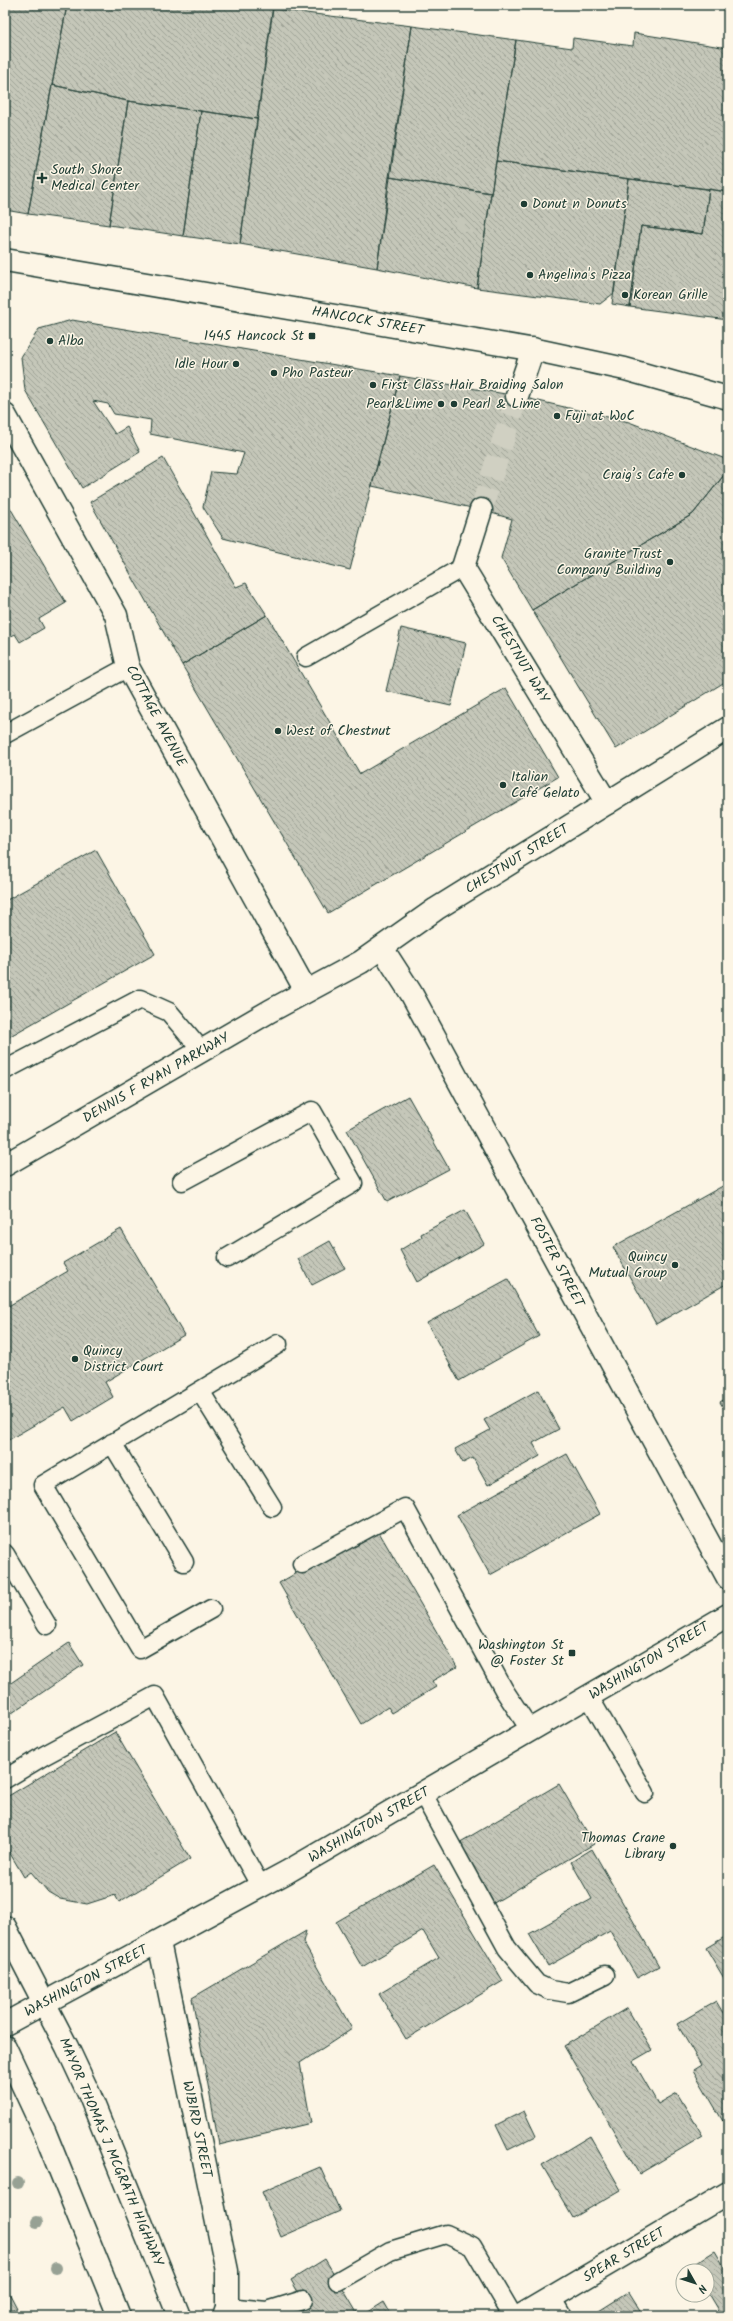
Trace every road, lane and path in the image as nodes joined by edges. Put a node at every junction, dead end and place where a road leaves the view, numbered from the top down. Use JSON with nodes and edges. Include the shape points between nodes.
{"nodes":[{"id":1,"x":5,"y":260,"type":"edge"},
{"id":2,"x":533,"y":349,"type":"junction"},
{"id":3,"x":517,"y":396,"type":"tunnel mouth"},
{"id":4,"x":728,"y":398,"type":"edge"},
{"id":5,"x":5,"y":415,"type":"edge"},
{"id":6,"x":481,"y":510,"type":"tunnel mouth"},
{"id":7,"x":463,"y":567,"type":"junction"},
{"id":8,"x":306,"y":657,"type":"dead end"},
{"id":9,"x":128,"y":667,"type":"junction"},
{"id":10,"x":728,"y":728,"type":"edge"},
{"id":11,"x":5,"y":734,"type":"edge"},
{"id":12,"x":607,"y":803,"type":"junction"},
{"id":13,"x":382,"y":948,"type":"junction"},
{"id":14,"x":306,"y":991,"type":"junction"},
{"id":15,"x":202,"y":1051,"type":"junction"},
{"id":16,"x":5,"y":1070,"type":"edge"},
{"id":17,"x":5,"y":1165,"type":"edge"},
{"id":18,"x":182,"y":1181,"type":"dead end"},
{"id":19,"x":227,"y":1258,"type":"dead end"},
{"id":20,"x":278,"y":1344,"type":"dead end"},
{"id":21,"x":200,"y":1391,"type":"junction"},
{"id":22,"x":112,"y":1444,"type":"junction"},
{"id":23,"x":272,"y":1508,"type":"dead end"},
{"id":24,"x":5,"y":1554,"type":"edge"},
{"id":25,"x":184,"y":1562,"type":"dead end"},
{"id":26,"x":302,"y":1564,"type":"dead end"},
{"id":27,"x":728,"y":1578,"type":"edge"},
{"id":28,"x":211,"y":1609,"type":"dead end"},
{"id":29,"x":728,"y":1615,"type":"edge"},
{"id":30,"x":47,"y":1625,"type":"dead end"},
{"id":31,"x":589,"y":1697,"type":"junction"},
{"id":32,"x":531,"y":1731,"type":"junction"},
{"id":33,"x":5,"y":1779,"type":"edge"},
{"id":34,"x":645,"y":1793,"type":"dead end"},
{"id":35,"x":423,"y":1794,"type":"junction"},
{"id":36,"x":262,"y":1887,"type":"junction"},
{"id":37,"x":5,"y":1927,"type":"edge"},
{"id":38,"x":159,"y":1942,"type":"junction"},
{"id":39,"x":605,"y":1975,"type":"dead end"},
{"id":40,"x":44,"y":2002,"type":"junction"},
{"id":41,"x":5,"y":2024,"type":"edge"},
{"id":42,"x":5,"y":2047,"type":"edge"},
{"id":43,"x":728,"y":2193,"type":"edge"},
{"id":44,"x":338,"y":2281,"type":"dead end"},
{"id":45,"x":303,"y":2300,"type":"dead end"},
{"id":46,"x":556,"y":2307,"type":"edge"},
{"id":47,"x":226,"y":2311,"type":"edge"},
{"id":48,"x":119,"y":2316,"type":"edge"},
{"id":49,"x":179,"y":2316,"type":"edge"},
{"id":50,"x":513,"y":2316,"type":"edge"},
{"id":51,"x":520,"y":2316,"type":"edge"}],
"edges":[{"from":1,"to":2,"type":"street","name":"HANCOCK STREET"},
{"from":2,"to":3,"type":"street"},
{"from":2,"to":4,"type":"street","name":"HANCOCK STREET","via":[[625,369]]},
{"from":5,"to":9,"type":"street","name":"COTTAGE AVENUE","via":[[116,615]]},
{"from":6,"to":7,"type":"street"},
{"from":7,"to":8,"type":"lane"},
{"from":7,"to":12,"type":"street","name":"CHESTNUT WAY"},
{"from":9,"to":11,"type":"lane"},
{"from":9,"to":14,"type":"street","name":"COTTAGE AVENUE"},
{"from":10,"to":12,"type":"street","name":"CHESTNUT STREET"},
{"from":12,"to":13,"type":"street","name":"CHESTNUT STREET","via":[[436,909]]},
{"from":13,"to":14,"type":"street","name":"CHESTNUT STREET"},
{"from":13,"to":27,"type":"street","name":"FOSTER STREET","via":[[415,1000]]},
{"from":14,"to":15,"type":"street","name":"DENNIS F RYAN PARKWAY"},
{"from":15,"to":16,"type":"lane","via":[[169,1012],[140,999]]},
{"from":15,"to":17,"type":"street","name":"DENNIS F RYAN PARKWAY"},
{"from":18,"to":19,"type":"lane","via":[[312,1112],[353,1183]]},
{"from":20,"to":21,"type":"lane"},
{"from":21,"to":22,"type":"lane"},
{"from":21,"to":23,"type":"lane"},
{"from":22,"to":25,"type":"lane"},
{"from":22,"to":28,"type":"lane","via":[[43,1485],[140,1649]]},
{"from":24,"to":30,"type":"lane"},
{"from":26,"to":32,"type":"lane","via":[[405,1508],[504,1690]]},
{"from":29,"to":31,"type":"street","name":"WASHINGTON STREET"},
{"from":31,"to":32,"type":"street","name":"WASHINGTON STREET"},
{"from":31,"to":34,"type":"lane"},
{"from":32,"to":35,"type":"street","name":"WASHINGTON STREET"},
{"from":33,"to":36,"type":"lane","via":[[155,1696]]},
{"from":35,"to":36,"type":"street","name":"WASHINGTON STREET"},
{"from":35,"to":39,"type":"lane","via":[[507,1948],[537,1984],[550,1990],[568,1993]]},
{"from":36,"to":38,"type":"street","name":"WASHINGTON STREET"},
{"from":37,"to":40,"type":"street","name":"MAYOR THOMAS J MCGRATH HIGHWAY"},
{"from":38,"to":40,"type":"street","name":"WASHINGTON STREET"},
{"from":38,"to":47,"type":"street","name":"WIBIRD STREET","via":[[227,2271]]},
{"from":40,"to":41,"type":"street","name":"WASHINGTON STREET"},
{"from":40,"to":49,"type":"street","name":"MAYOR THOMAS J MCGRATH HIGHWAY","via":[[90,2096]]},
{"from":42,"to":48,"type":"street","via":[[45,2133]]},
{"from":43,"to":46,"type":"street","name":"SPEAR STREET"},
{"from":44,"to":50,"type":"lane","via":[[390,2251],[446,2234],[472,2246]]},
{"from":45,"to":47,"type":"lane","via":[[267,2311]]},
{"from":46,"to":51,"type":"street","name":"SPEAR STREET"}]}
